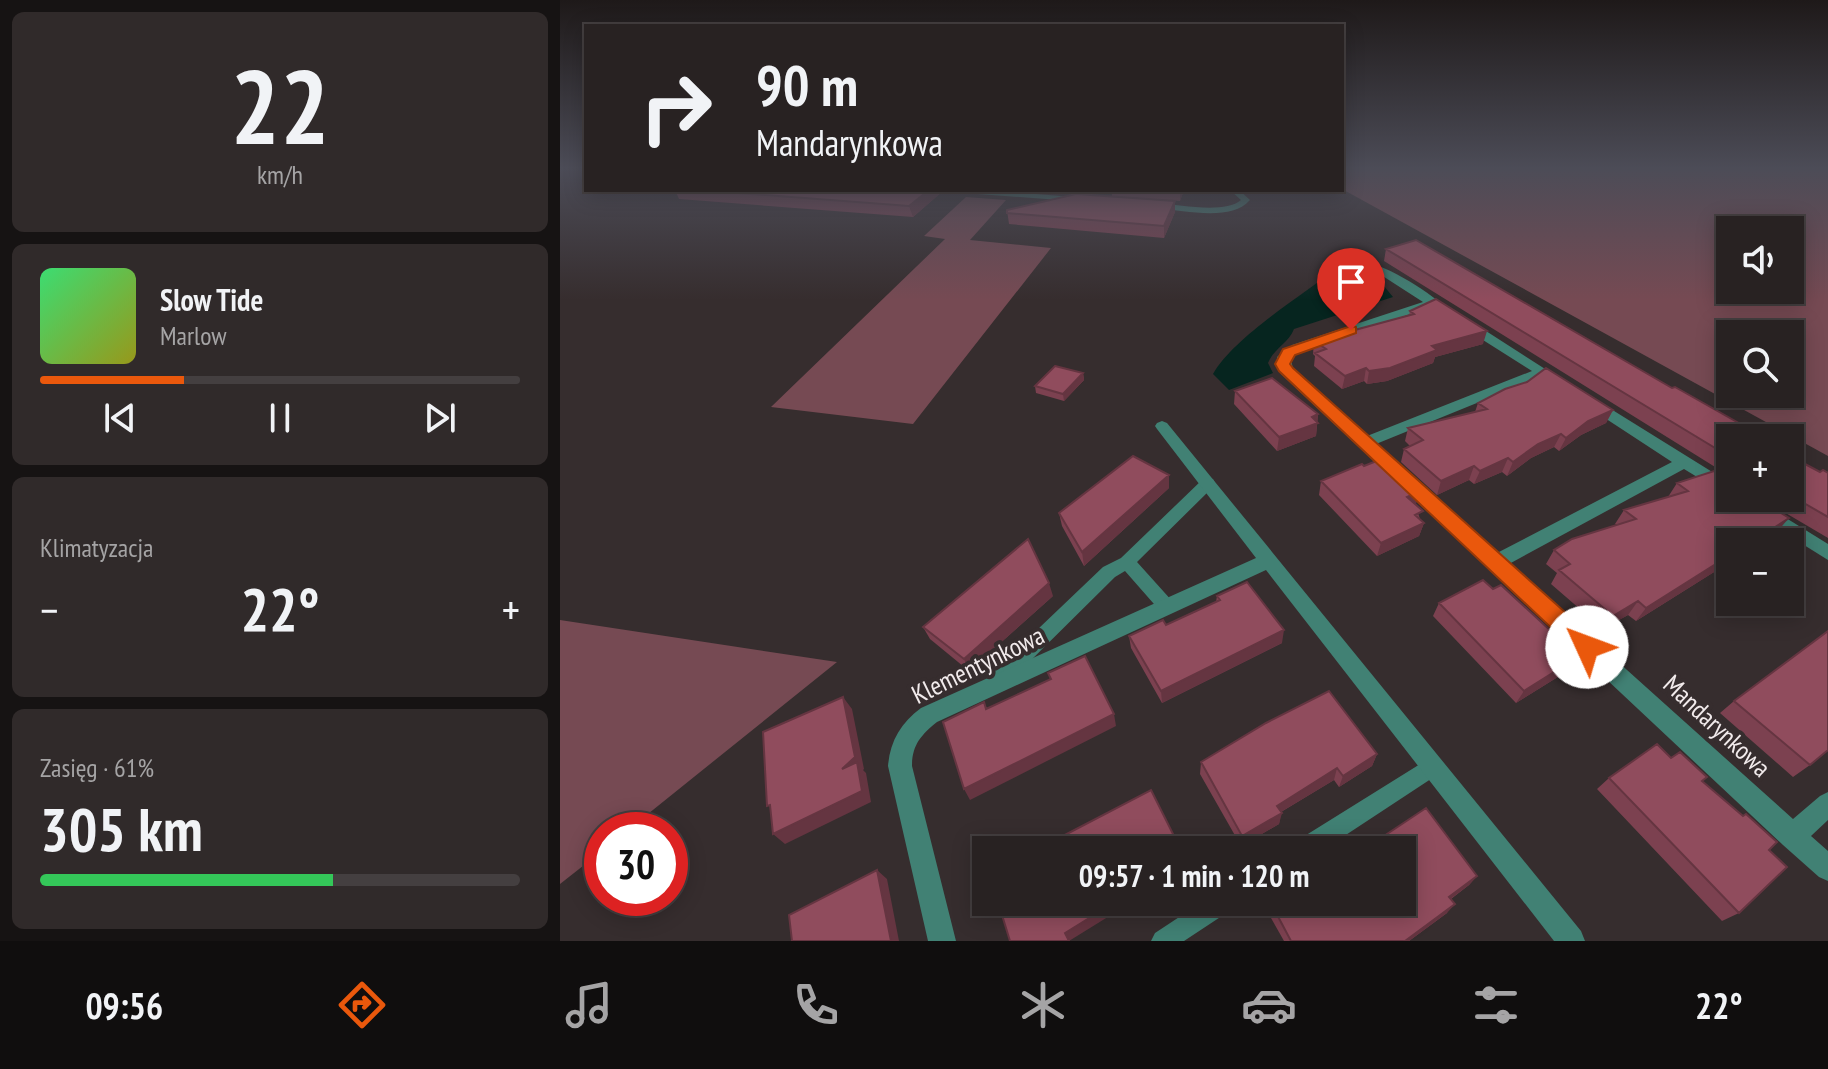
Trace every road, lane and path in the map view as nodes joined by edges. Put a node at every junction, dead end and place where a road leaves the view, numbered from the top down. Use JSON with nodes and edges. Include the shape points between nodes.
{"nodes":[{"id":1,"x":1361,"y":263,"type":"dead end"},
{"id":2,"x":1432,"y":303,"type":"junction"},
{"id":3,"x":1541,"y":372,"type":"junction"},
{"id":4,"x":1567,"y":388,"type":"edge"},
{"id":5,"x":1580,"y":396,"type":"edge"},
{"id":6,"x":1162,"y":426,"type":"dead end"},
{"id":7,"x":1365,"y":443,"type":"junction"},
{"id":8,"x":1685,"y":462,"type":"junction"},
{"id":9,"x":1716,"y":482,"type":"edge"},
{"id":10,"x":1208,"y":483,"type":"junction"},
{"id":11,"x":1763,"y":512,"type":"edge"},
{"id":12,"x":1828,"y":553,"type":"edge"},
{"id":13,"x":1269,"y":560,"type":"junction"},
{"id":14,"x":1127,"y":562,"type":"junction"},
{"id":15,"x":1495,"y":563,"type":"junction"},
{"id":16,"x":1167,"y":607,"type":"junction"},
{"id":17,"x":991,"y":687,"type":"junction"},
{"id":18,"x":1433,"y":766,"type":"junction"},
{"id":19,"x":1828,"y":804,"type":"edge"},
{"id":20,"x":1325,"y":836,"type":"edge"},
{"id":21,"x":1792,"y":836,"type":"junction"},
{"id":22,"x":1828,"y":868,"type":"edge"},
{"id":23,"x":1201,"y":916,"type":"edge"},
{"id":24,"x":942,"y":941,"type":"edge"},
{"id":25,"x":1163,"y":941,"type":"edge"},
{"id":26,"x":1571,"y":941,"type":"edge"}],
"edges":[{"from":1,"to":2,"type":"street"},
{"from":2,"to":3,"type":"street"},
{"from":2,"to":7,"type":"street","name":"Mandarynkowa","via":[[1284,357],[1286,371]]},
{"from":3,"to":4,"type":"street"},
{"from":3,"to":7,"type":"street"},
{"from":5,"to":8,"type":"street"},
{"from":6,"to":10,"type":"street"},
{"from":7,"to":15,"type":"street","name":"Mandarynkowa"},
{"from":8,"to":9,"type":"street"},
{"from":8,"to":15,"type":"street"},
{"from":10,"to":13,"type":"street"},
{"from":10,"to":14,"type":"lane"},
{"from":11,"to":12,"type":"street"},
{"from":13,"to":16,"type":"street","name":"Klementynkowa"},
{"from":13,"to":18,"type":"street"},
{"from":14,"to":16,"type":"lane"},
{"from":14,"to":17,"type":"lane","via":[[1109,572]]},
{"from":15,"to":21,"type":"street","name":"Mandarynkowa"},
{"from":16,"to":17,"type":"street","name":"Klementynkowa"},
{"from":17,"to":24,"type":"street","name":"Klementynkowa","via":[[929,715],[915,726],[900,752]]},
{"from":18,"to":20,"type":"lane"},
{"from":18,"to":26,"type":"street"},
{"from":19,"to":21,"type":"street"},
{"from":21,"to":22,"type":"street","name":"Mandarynkowa"},
{"from":23,"to":25,"type":"lane"}]}
